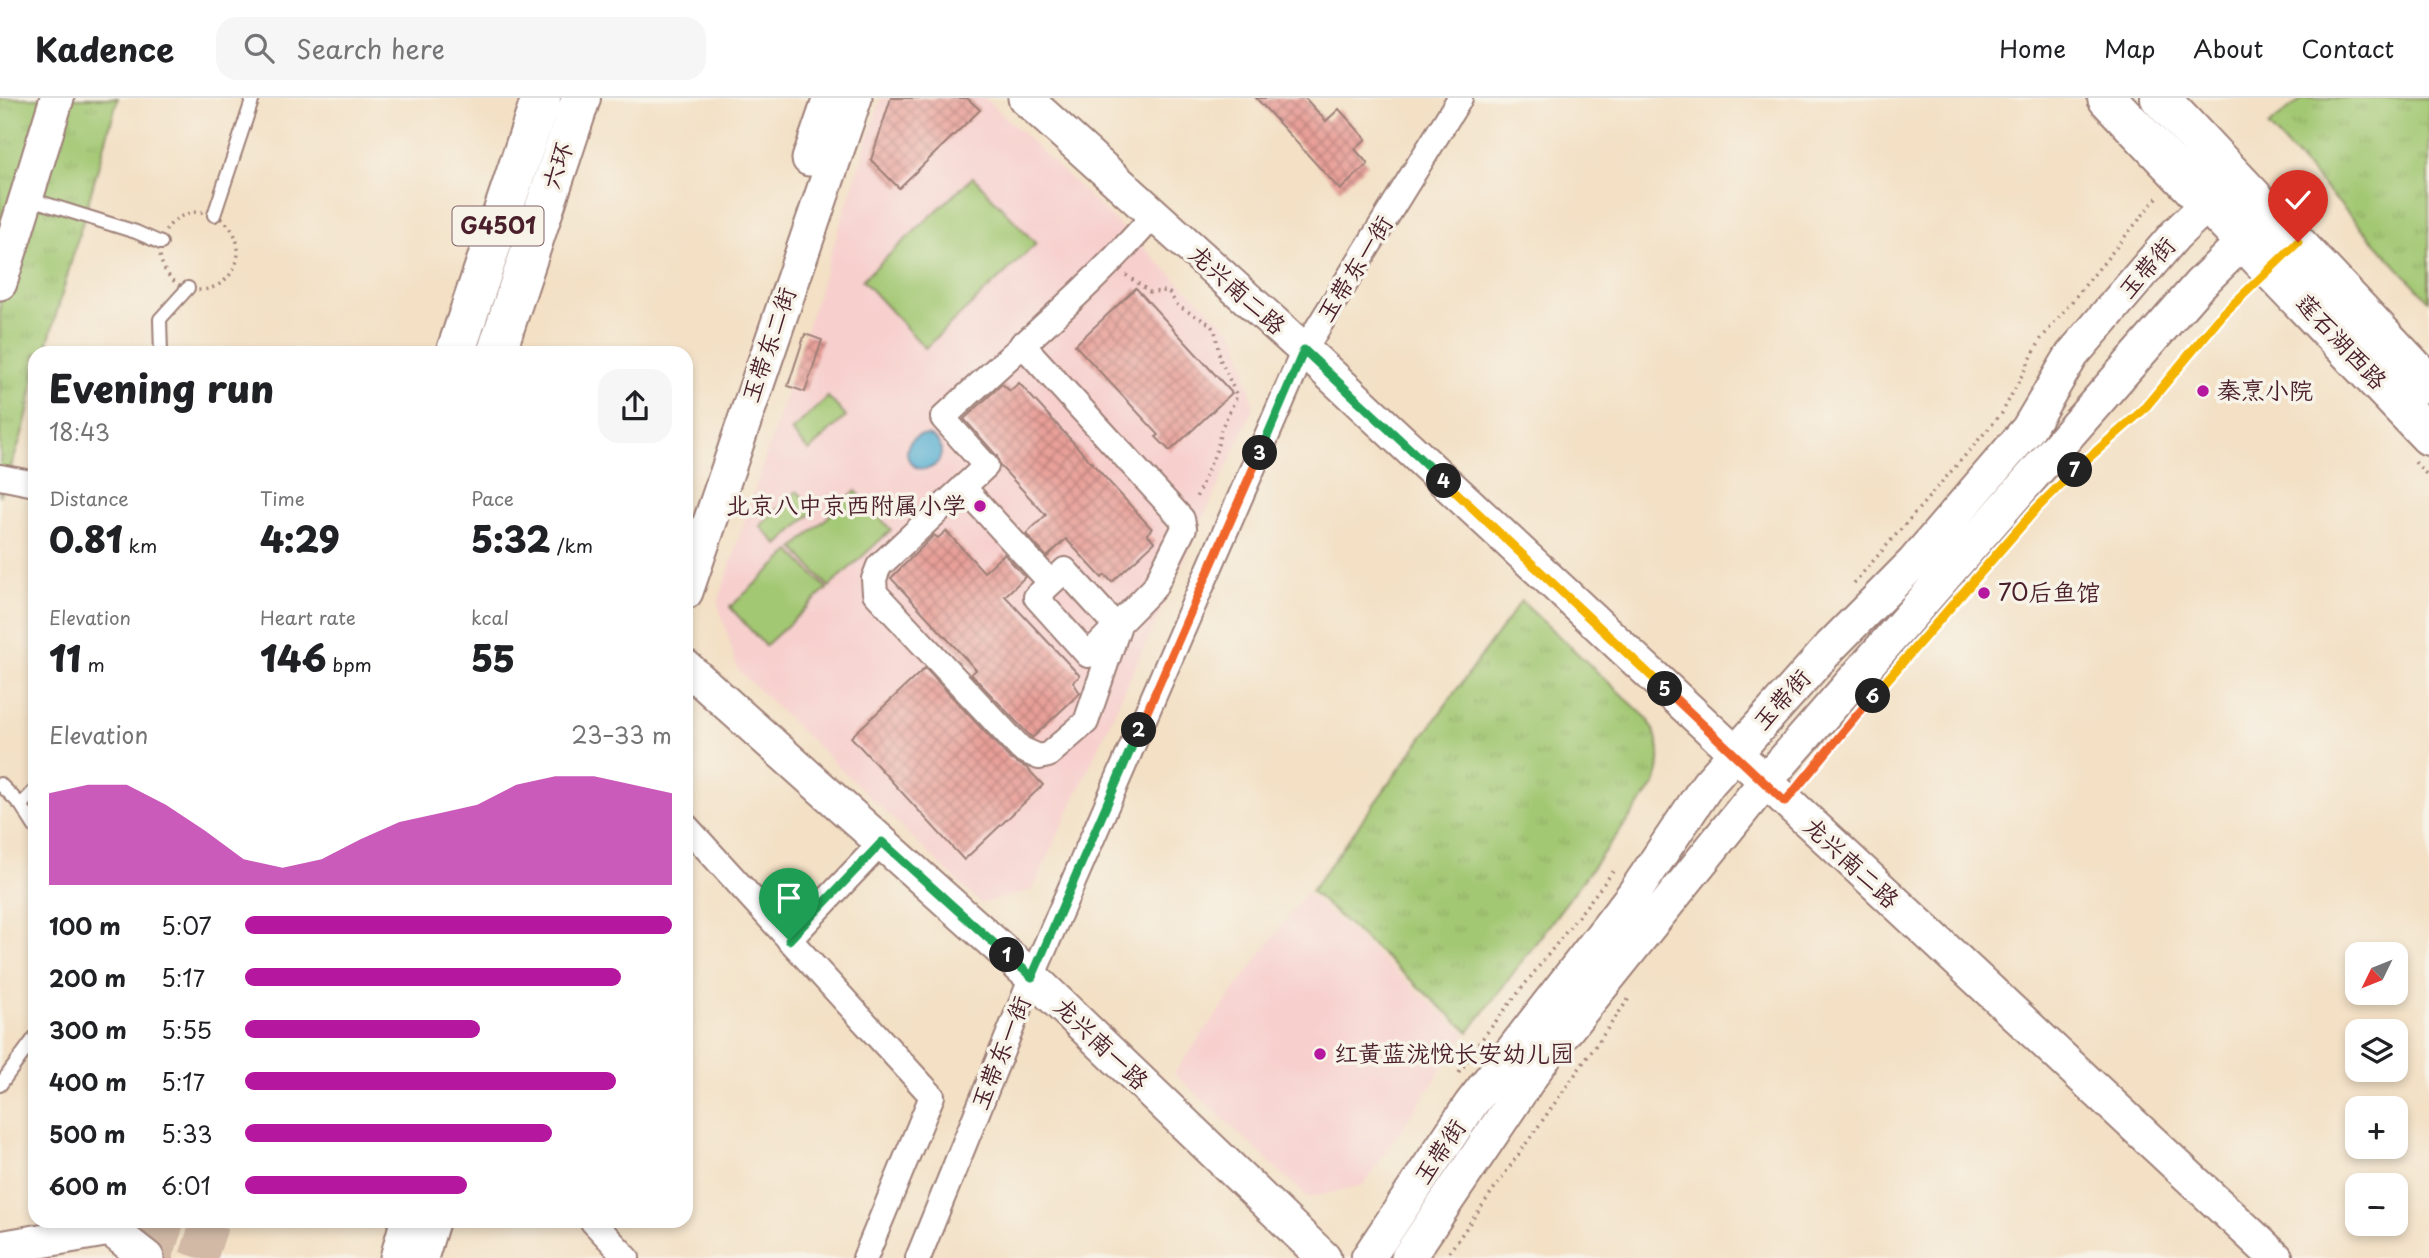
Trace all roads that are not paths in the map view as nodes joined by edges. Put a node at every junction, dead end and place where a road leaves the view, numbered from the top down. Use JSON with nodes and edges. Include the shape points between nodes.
{"nodes":[{"id":1,"x":57,"y":98,"type":"edge"},
{"id":2,"x":253,"y":98,"type":"edge"},
{"id":3,"x":541,"y":98,"type":"edge"},
{"id":4,"x":581,"y":98,"type":"edge"},
{"id":5,"x":830,"y":98,"type":"edge"},
{"id":6,"x":855,"y":98,"type":"edge"},
{"id":7,"x":1025,"y":98,"type":"edge"},
{"id":8,"x":1460,"y":98,"type":"edge"},
{"id":9,"x":2107,"y":98,"type":"edge"},
{"id":10,"x":2160,"y":98,"type":"edge"},
{"id":11,"x":2236,"y":176,"type":"junction"},
{"id":12,"x":26,"y":198,"type":"junction"},
{"id":13,"x":2208,"y":203,"type":"junction"},
{"id":14,"x":2272,"y":213,"type":"junction"},
{"id":15,"x":214,"y":215,"type":"road end"},
{"id":16,"x":1153,"y":216,"type":"junction"},
{"id":17,"x":2243,"y":240,"type":"junction"},
{"id":18,"x":161,"y":243,"type":"road end"},
{"id":19,"x":0,"y":283,"type":"edge"},
{"id":20,"x":188,"y":288,"type":"road end"},
{"id":21,"x":1022,"y":344,"type":"junction"},
{"id":22,"x":161,"y":346,"type":"edge"},
{"id":23,"x":458,"y":346,"type":"edge"},
{"id":24,"x":499,"y":346,"type":"edge"},
{"id":25,"x":1304,"y":350,"type":"junction"},
{"id":26,"x":2429,"y":384,"type":"edge"},
{"id":27,"x":2429,"y":436,"type":"edge"},
{"id":28,"x":0,"y":477,"type":"edge"},
{"id":29,"x":28,"y":483,"type":"edge"},
{"id":30,"x":963,"y":487,"type":"junction"},
{"id":31,"x":693,"y":501,"type":"edge"},
{"id":32,"x":693,"y":572,"type":"edge"},
{"id":33,"x":1051,"y":583,"type":"junction"},
{"id":34,"x":1118,"y":628,"type":"junction"},
{"id":35,"x":693,"y":673,"type":"edge"},
{"id":36,"x":1734,"y":754,"type":"junction"},
{"id":37,"x":1763,"y":783,"type":"junction"},
{"id":38,"x":0,"y":784,"type":"edge"},
{"id":39,"x":28,"y":797,"type":"edge"},
{"id":40,"x":20,"y":805,"type":"junction"},
{"id":41,"x":28,"y":817,"type":"edge"},
{"id":42,"x":693,"y":834,"type":"edge"},
{"id":43,"x":882,"y":842,"type":"junction"},
{"id":44,"x":789,"y":940,"type":"junction"},
{"id":45,"x":1032,"y":977,"type":"junction"},
{"id":46,"x":28,"y":1047,"type":"edge"},
{"id":47,"x":0,"y":1085,"type":"edge"},
{"id":48,"x":405,"y":1228,"type":"edge"},
{"id":49,"x":430,"y":1228,"type":"edge"},
{"id":50,"x":599,"y":1228,"type":"edge"},
{"id":51,"x":0,"y":1248,"type":"edge"},
{"id":52,"x":147,"y":1258,"type":"edge"},
{"id":53,"x":397,"y":1258,"type":"edge"},
{"id":54,"x":421,"y":1258,"type":"edge"},
{"id":55,"x":627,"y":1258,"type":"edge"},
{"id":56,"x":865,"y":1258,"type":"edge"},
{"id":57,"x":918,"y":1258,"type":"edge"},
{"id":58,"x":1324,"y":1258,"type":"edge"},
{"id":59,"x":1368,"y":1258,"type":"edge"},
{"id":60,"x":1408,"y":1258,"type":"edge"},
{"id":61,"x":2276,"y":1258,"type":"edge"}],
"edges":[{"from":1,"to":12,"type":"street"},
{"from":2,"to":15,"type":"lane"},
{"from":3,"to":23,"type":"main road","name":"六环","number":"G4501"},
{"from":4,"to":24,"type":"main road","name":"六环","number":"G4501"},
{"from":5,"to":31,"type":"street","name":"玉带东二街"},
{"from":6,"to":32,"type":"street","name":"玉带东二街"},
{"from":7,"to":16,"type":"street","name":"龙兴南二路"},
{"from":8,"to":25,"type":"street","name":"玉带东一街"},
{"from":9,"to":13,"type":"main road","name":"莲石湖西路"},
{"from":10,"to":11,"type":"main road","name":"莲石湖西路"},
{"from":11,"to":13,"type":"street","name":"玉带街"},
{"from":11,"to":14,"type":"main road","name":"莲石湖西路"},
{"from":12,"to":18,"type":"lane"},
{"from":12,"to":19,"type":"street"},
{"from":13,"to":17,"type":"main road","name":"莲石湖西路"},
{"from":13,"to":36,"type":"street","name":"玉带街","via":[[2072,355],[2028,429],[1922,553]]},
{"from":14,"to":17,"type":"street","name":"玉带街"},
{"from":14,"to":26,"type":"main road","name":"莲石湖西路"},
{"from":16,"to":21,"type":"street"},
{"from":16,"to":25,"type":"street","name":"龙兴南二路"},
{"from":17,"to":27,"type":"main road","name":"莲石湖西路"},
{"from":17,"to":37,"type":"street","name":"玉带街"},
{"from":20,"to":22,"type":"lane","via":[[160,319]]},
{"from":21,"to":30,"type":"street","via":[[943,418],[986,466]]},
{"from":21,"to":34,"type":"street","via":[[1182,519],[1184,527],[1154,588]]},
{"from":25,"to":36,"type":"street","name":"龙兴南二路"},
{"from":25,"to":45,"type":"street","name":"玉带东一街"},
{"from":28,"to":29,"type":"street"},
{"from":30,"to":33,"type":"street"},
{"from":30,"to":34,"type":"street","via":[[879,566],[875,593],[883,616],[1021,748],[1039,757],[1048,755],[1086,722]]},
{"from":33,"to":34,"type":"street","via":[[1065,570]]},
{"from":33,"to":34,"type":"street","via":[[1036,597],[1088,655]]},
{"from":35,"to":43,"type":"street","name":"龙兴南一路"},
{"from":36,"to":37,"type":"street","name":"龙兴南二路"},
{"from":36,"to":59,"type":"street","name":"玉带街","via":[[1708,784],[1633,895],[1472,1104]]},
{"from":37,"to":60,"type":"street","name":"玉带街","via":[[1539,1064]]},
{"from":37,"to":61,"type":"street","name":"龙兴南二路"},
{"from":38,"to":40,"type":"lane"},
{"from":39,"to":40,"type":"lane"},
{"from":40,"to":41,"type":"lane"},
{"from":42,"to":44,"type":"street"},
{"from":43,"to":44,"type":"street"},
{"from":43,"to":45,"type":"street","name":"龙兴南一路"},
{"from":44,"to":56,"type":"street","via":[[933,1096]]},
{"from":45,"to":57,"type":"street","name":"玉带东一街"},
{"from":45,"to":58,"type":"street","name":"龙兴南一路"},
{"from":46,"to":47,"type":"lane"},
{"from":48,"to":53,"type":"street"},
{"from":49,"to":54,"type":"street"},
{"from":50,"to":55,"type":"street"},
{"from":51,"to":52,"type":"street","via":[[110,1229]]}]}
